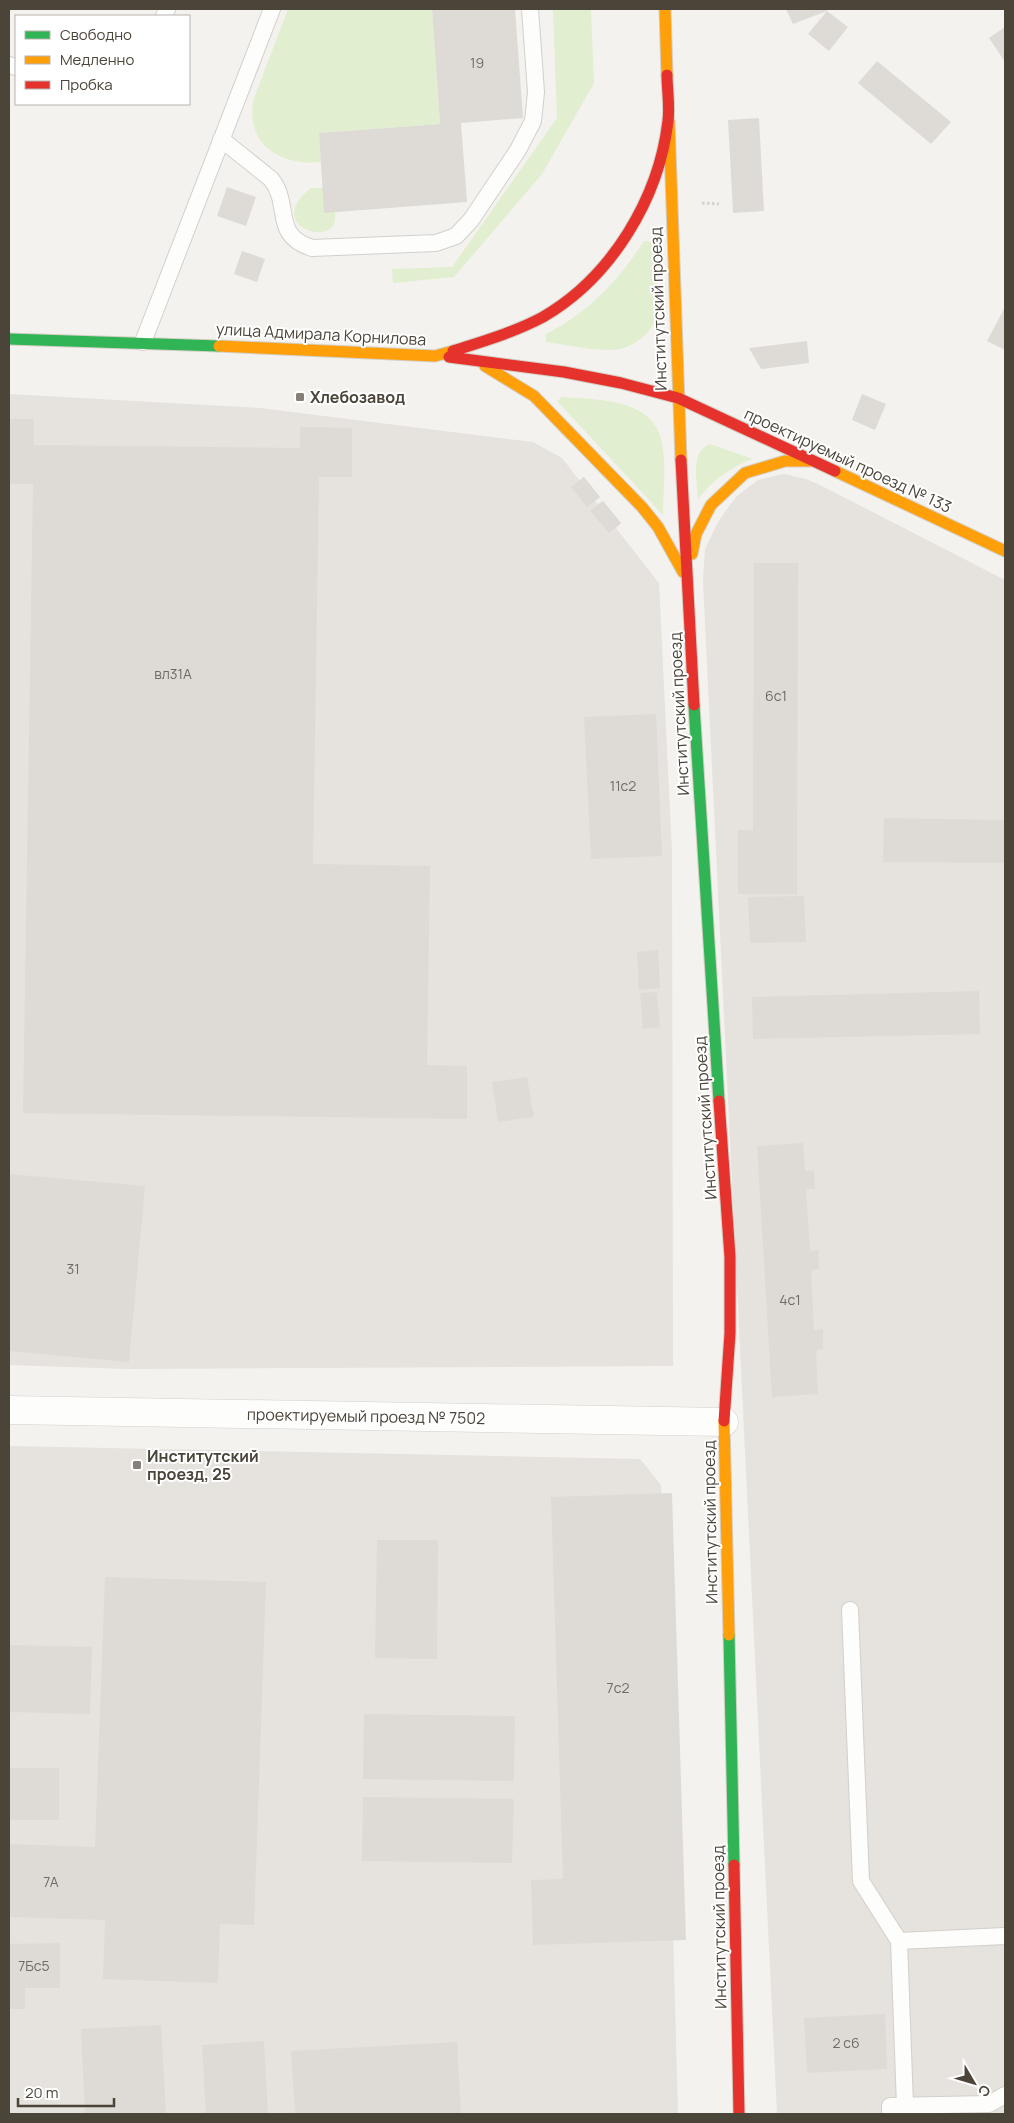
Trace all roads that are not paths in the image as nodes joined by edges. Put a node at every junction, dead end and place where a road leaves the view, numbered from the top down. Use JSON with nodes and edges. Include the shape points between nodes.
{"nodes":[{"id":1,"x":272,"y":9,"type":"edge"},
{"id":2,"x":530,"y":9,"type":"edge"},
{"id":3,"x":665,"y":9,"type":"edge"},
{"id":4,"x":669,"y":121,"type":"junction"},
{"id":5,"x":221,"y":139,"type":"junction"},
{"id":6,"x":9,"y":339,"type":"edge"},
{"id":7,"x":143,"y":342,"type":"junction"},
{"id":8,"x":435,"y":356,"type":"junction"},
{"id":9,"x":469,"y":359,"type":"junction"},
{"id":10,"x":678,"y":398,"type":"junction"},
{"id":11,"x":813,"y":462,"type":"junction"},
{"id":12,"x":1005,"y":550,"type":"edge"},
{"id":13,"x":688,"y":585,"type":"junction"},
{"id":14,"x":9,"y":1410,"type":"edge"},
{"id":15,"x":724,"y":1422,"type":"junction"},
{"id":16,"x":850,"y":1610,"type":"dead end"},
{"id":17,"x":1005,"y":1936,"type":"edge"},
{"id":18,"x":899,"y":1941,"type":"junction"},
{"id":19,"x":1005,"y":2095,"type":"edge"},
{"id":20,"x":905,"y":2106,"type":"junction"},
{"id":21,"x":739,"y":2114,"type":"edge"},
{"id":22,"x":890,"y":2114,"type":"edge"}],
"edges":[{"from":1,"to":5,"type":"lane"},
{"from":2,"to":5,"type":"lane","via":[[536,92],[533,121],[482,204],[456,236],[427,243],[312,248],[300,244],[284,227],[277,186]]},
{"from":3,"to":4,"type":"street","name":"улица Адмирала Корнилова"},
{"from":4,"to":8,"type":"street","name":"улица Адмирала Корнилова","via":[[660,167],[643,208],[617,248],[589,280],[554,310],[478,343]]},
{"from":4,"to":10,"type":"street","name":"Институтский проезд"},
{"from":5,"to":7,"type":"lane"},
{"from":6,"to":7,"type":"street","name":"улица Адмирала Корнилова"},
{"from":7,"to":8,"type":"street","name":"улица Адмирала Корнилова"},
{"from":8,"to":9,"type":"street","name":"проектируемый проезд № 133"},
{"from":9,"to":10,"type":"street","name":"проектируемый проезд № 133","via":[[571,371],[629,382]]},
{"from":9,"to":13,"type":"street","via":[[495,370],[534,396],[635,500],[669,543]]},
{"from":10,"to":11,"type":"street","name":"проектируемый проезд № 133"},
{"from":10,"to":13,"type":"street","name":"Институтский проезд"},
{"from":11,"to":12,"type":"street","name":"проектируемый проезд № 133"},
{"from":11,"to":13,"type":"street","via":[[785,461],[744,473],[711,505],[696,534]]},
{"from":13,"to":15,"type":"street","name":"Институтский проезд","via":[[730,1257],[730,1333]]},
{"from":14,"to":15,"type":"street","name":"проектируемый проезд № 7502"},
{"from":15,"to":21,"type":"street","name":"Институтский проезд"},
{"from":16,"to":18,"type":"lane","via":[[861,1881]]},
{"from":17,"to":18,"type":"lane"},
{"from":18,"to":20,"type":"lane"},
{"from":19,"to":20,"type":"lane","via":[[989,2104]]},
{"from":20,"to":22,"type":"lane","via":[[890,2106]]}]}
